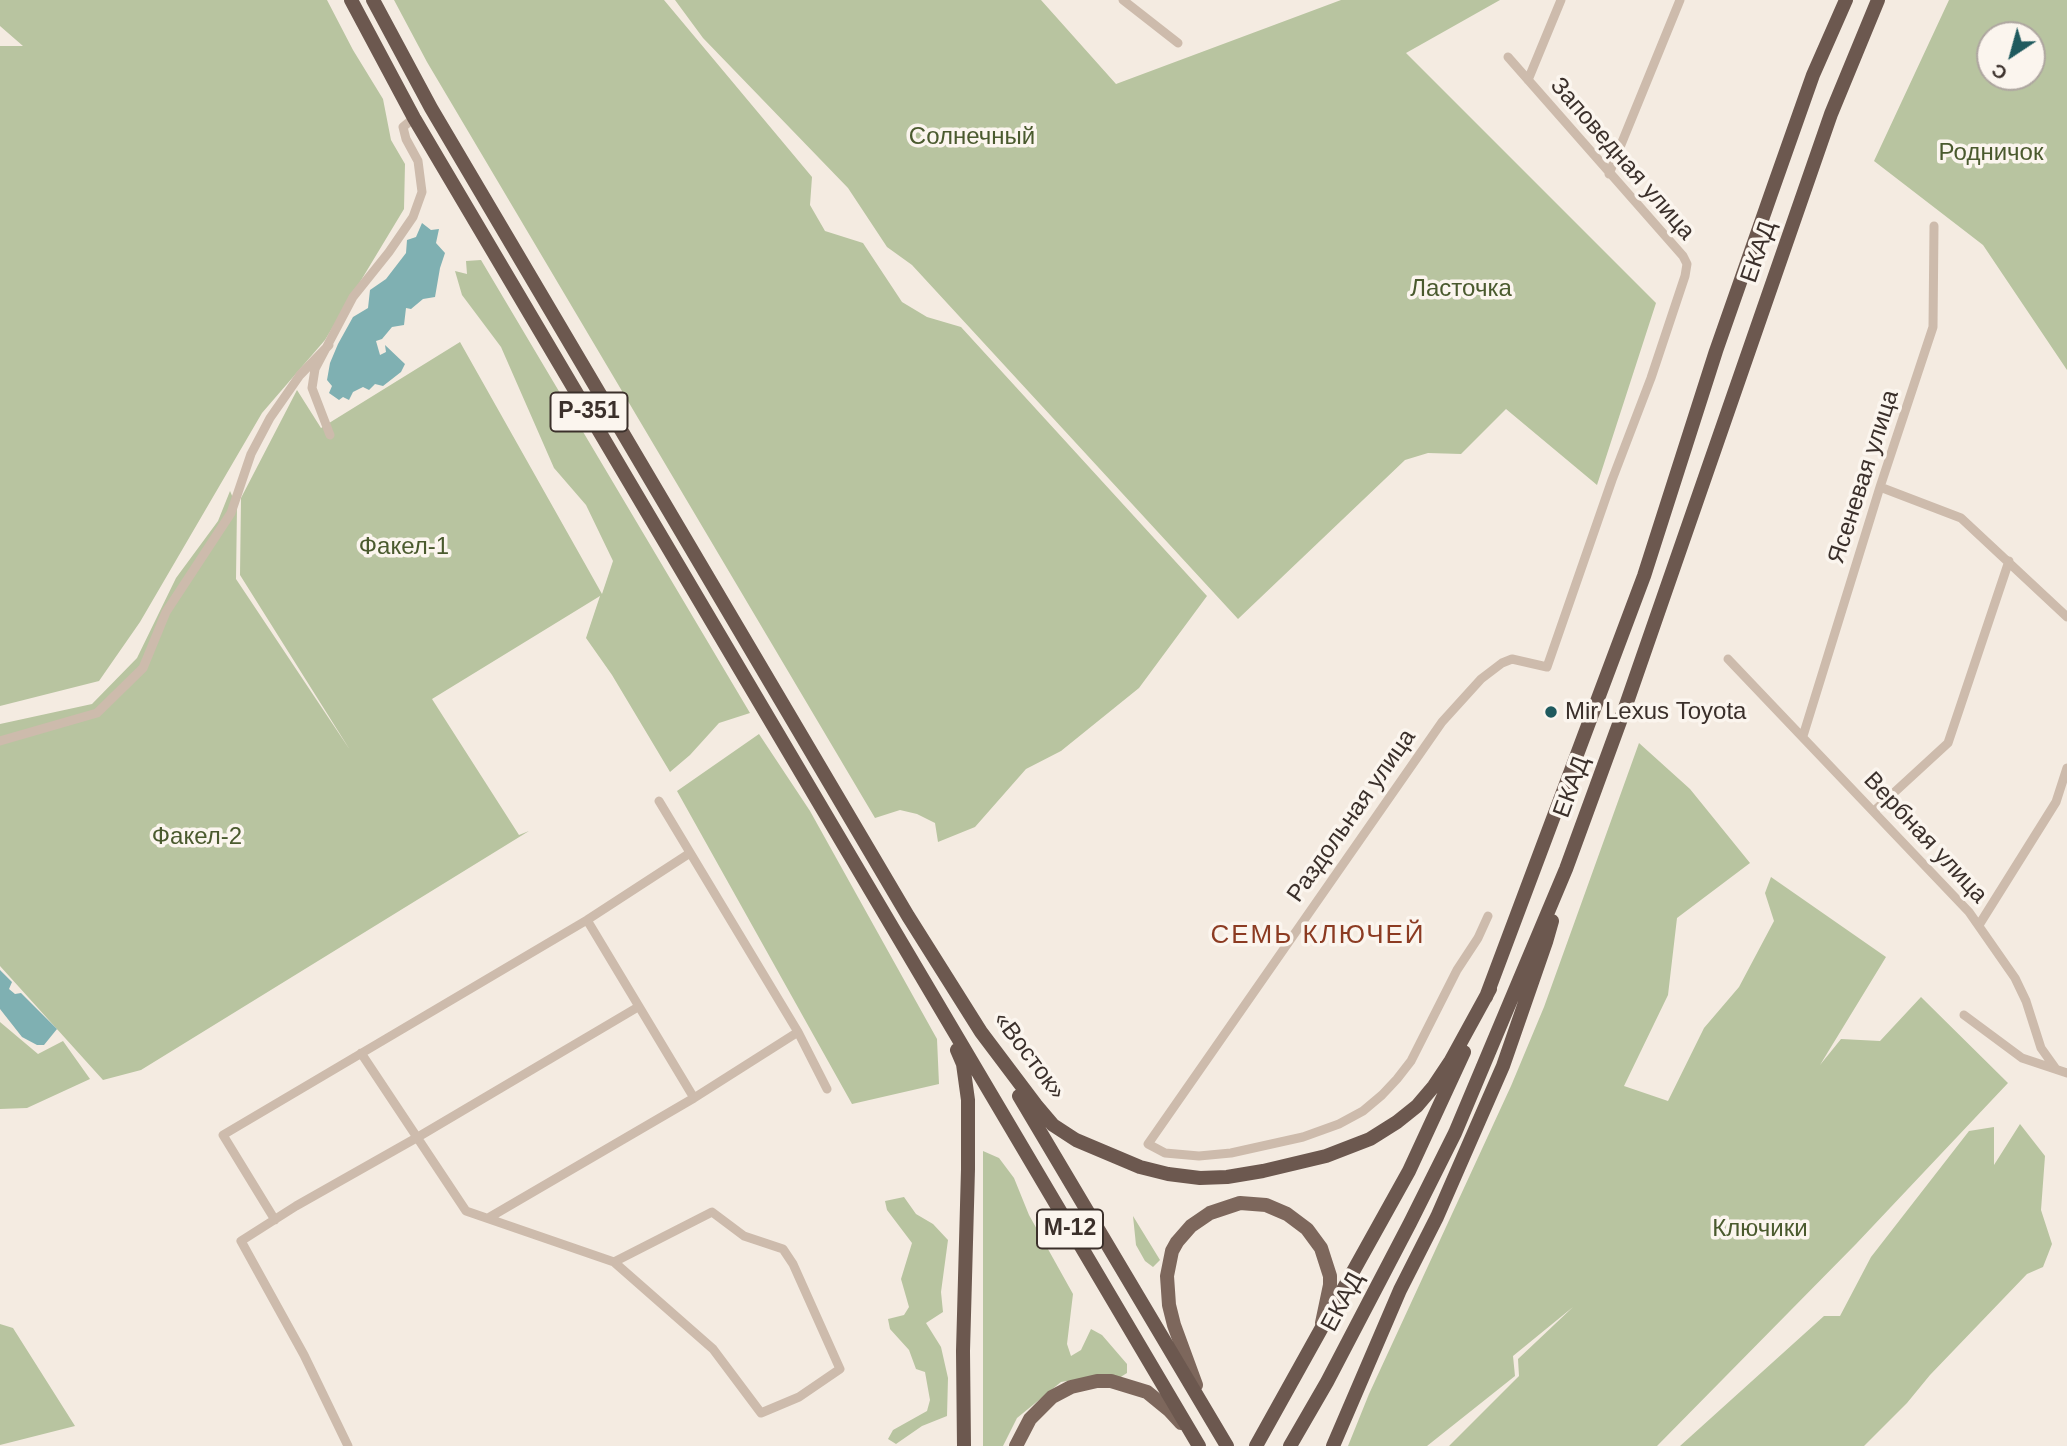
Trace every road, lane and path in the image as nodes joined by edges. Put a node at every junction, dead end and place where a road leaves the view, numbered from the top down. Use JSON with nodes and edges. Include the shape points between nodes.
{"nodes":[{"id":1,"x":351,"y":0,"type":"edge"},
{"id":2,"x":373,"y":0,"type":"edge"},
{"id":3,"x":1123,"y":0,"type":"edge"},
{"id":4,"x":1561,"y":0,"type":"edge"},
{"id":5,"x":1680,"y":0,"type":"edge"},
{"id":6,"x":1846,"y":0,"type":"edge"},
{"id":7,"x":1878,"y":0,"type":"edge"},
{"id":8,"x":1178,"y":43,"type":"dead end"},
{"id":9,"x":1508,"y":57,"type":"dead end"},
{"id":10,"x":1528,"y":80,"type":"junction"},
{"id":11,"x":414,"y":118,"type":"junction"},
{"id":12,"x":1609,"y":174,"type":"junction"},
{"id":13,"x":1934,"y":226,"type":"dead end"},
{"id":14,"x":329,"y":345,"type":"junction"},
{"id":15,"x":330,"y":435,"type":"dead end"},
{"id":16,"x":1880,"y":486,"type":"junction"},
{"id":17,"x":2009,"y":561,"type":"junction"},
{"id":18,"x":2067,"y":617,"type":"edge"},
{"id":19,"x":1728,"y":659,"type":"dead end"},
{"id":20,"x":1547,"y":667,"type":"joint"},
{"id":21,"x":1802,"y":736,"type":"junction"},
{"id":22,"x":0,"y":741,"type":"edge"},
{"id":23,"x":2067,"y":768,"type":"edge"},
{"id":24,"x":659,"y":802,"type":"dead end"},
{"id":25,"x":1874,"y":811,"type":"junction"},
{"id":26,"x":831,"y":822,"type":"joint"},
{"id":27,"x":691,"y":853,"type":"junction"},
{"id":28,"x":1566,"y":869,"type":"junction"},
{"id":29,"x":1488,"y":916,"type":"dead end"},
{"id":30,"x":587,"y":920,"type":"junction"},
{"id":31,"x":1979,"y":925,"type":"junction"},
{"id":32,"x":1490,"y":989,"type":"junction"},
{"id":33,"x":638,"y":1007,"type":"junction"},
{"id":34,"x":942,"y":1013,"type":"junction"},
{"id":35,"x":1964,"y":1015,"type":"dead end"},
{"id":36,"x":798,"y":1032,"type":"junction"},
{"id":37,"x":981,"y":1032,"type":"junction"},
{"id":38,"x":361,"y":1053,"type":"junction"},
{"id":39,"x":2056,"y":1069,"type":"junction"},
{"id":40,"x":2067,"y":1073,"type":"edge"},
{"id":41,"x":827,"y":1089,"type":"dead end"},
{"id":42,"x":694,"y":1098,"type":"junction"},
{"id":43,"x":418,"y":1137,"type":"junction"},
{"id":44,"x":489,"y":1217,"type":"junction"},
{"id":45,"x":275,"y":1220,"type":"junction"},
{"id":46,"x":614,"y":1262,"type":"junction"},
{"id":47,"x":1315,"y":1342,"type":"junction"},
{"id":48,"x":1225,"y":1443,"type":"edge"},
{"id":49,"x":348,"y":1446,"type":"edge"},
{"id":50,"x":964,"y":1446,"type":"edge"},
{"id":51,"x":1016,"y":1446,"type":"edge"},
{"id":52,"x":1198,"y":1446,"type":"edge"},
{"id":53,"x":1256,"y":1446,"type":"edge"},
{"id":54,"x":1290,"y":1446,"type":"edge"},
{"id":55,"x":1333,"y":1446,"type":"edge"}],
"edges":[{"from":1,"to":11,"type":"highway","number":"Р-351"},
{"from":2,"to":37,"type":"highway","name":"«Восток»","number":"Р-351","via":[[431,108]]},
{"from":3,"to":8,"type":"street"},
{"from":4,"to":10,"type":"street","name":"Заповедная улица"},
{"from":5,"to":12,"type":"street"},
{"from":6,"to":32,"type":"highway","name":"ЕКАД","via":[[1813,75],[1716,351],[1644,576]]},
{"from":7,"to":28,"type":"highway","name":"ЕКАД","via":[[1827,126]]},
{"from":9,"to":10,"type":"street","name":"Заповедная улица"},
{"from":10,"to":12,"type":"street","name":"Заповедная улица"},
{"from":11,"to":14,"type":"street","via":[[402,127],[418,161],[422,192],[418,205],[353,297]]},
{"from":11,"to":26,"type":"highway","number":"Р-351"},
{"from":12,"to":20,"type":"street","name":"Заповедная улица","via":[[1683,256],[1685,276]]},
{"from":13,"to":16,"type":"street","name":"Ясеневая улица","via":[[1933,327]]},
{"from":14,"to":15,"type":"street","via":[[312,388]]},
{"from":14,"to":22,"type":"street","via":[[300,375],[270,418],[251,454],[231,513],[166,612],[143,668],[97,713]]},
{"from":16,"to":17,"type":"street","via":[[1961,518]]},
{"from":16,"to":21,"type":"street","name":"Ясеневая улица"},
{"from":17,"to":18,"type":"street"},
{"from":17,"to":25,"type":"street","via":[[1948,743]]},
{"from":19,"to":21,"type":"street","name":"Вербная улица"},
{"from":20,"to":29,"type":"street","name":"Раздольная улица","via":[[1512,659],[1502,663],[1442,722],[1149,1144],[1165,1153],[1231,1153],[1303,1137],[1363,1111],[1411,1060]]},
{"from":21,"to":25,"type":"street","name":"Вербная улица"},
{"from":23,"to":31,"type":"street","via":[[2056,802]]},
{"from":24,"to":27,"type":"street"},
{"from":25,"to":31,"type":"street","name":"Вербная улица"},
{"from":26,"to":34,"type":"highway","name":"«Восток»","number":"М-12"},
{"from":27,"to":30,"type":"street"},
{"from":27,"to":36,"type":"street"},
{"from":28,"to":54,"type":"highway","name":"ЕКАД","via":[[1455,1133],[1353,1334]]},
{"from":28,"to":55,"type":"highway","via":[[1503,1066]]},
{"from":30,"to":33,"type":"street"},
{"from":30,"to":38,"type":"street"},
{"from":31,"to":39,"type":"street","name":"Вербная улица","via":[[2015,978],[2041,1048]]},
{"from":32,"to":37,"type":"highway","name":"«Восток»","via":[[1434,1086],[1397,1122],[1337,1153],[1227,1177],[1168,1174],[1076,1140],[1043,1115]]},
{"from":32,"to":47,"type":"highway","name":"ЕКАД","via":[[1409,1171]]},
{"from":33,"to":42,"type":"street"},
{"from":33,"to":43,"type":"street"},
{"from":34,"to":50,"type":"highway","via":[[962,1064],[968,1100]]},
{"from":34,"to":52,"type":"highway","name":"«Восток»","number":"М-12"},
{"from":35,"to":39,"type":"street","via":[[2022,1058]]},
{"from":36,"to":41,"type":"street"},
{"from":36,"to":42,"type":"street"},
{"from":37,"to":48,"type":"highway"},
{"from":38,"to":43,"type":"street"},
{"from":38,"to":45,"type":"street","via":[[223,1135]]},
{"from":39,"to":40,"type":"street"},
{"from":42,"to":44,"type":"street"},
{"from":43,"to":44,"type":"street","via":[[466,1211]]},
{"from":43,"to":45,"type":"street"},
{"from":44,"to":46,"type":"street"},
{"from":45,"to":49,"type":"street","via":[[241,1241]]},
{"from":46,"to":46,"type":"street","via":[[713,1349],[761,1413],[799,1397],[840,1369],[783,1249],[744,1236],[712,1212]]},
{"from":47,"to":48,"type":"main road","via":[[1331,1276],[1321,1248],[1300,1223],[1266,1205],[1240,1203],[1210,1213],[1184,1234],[1169,1264],[1169,1305],[1199,1393]]},
{"from":47,"to":53,"type":"highway","name":"ЕКАД"},
{"from":51,"to":52,"type":"main road","via":[[1030,1419],[1052,1397],[1071,1387],[1104,1381],[1147,1392],[1169,1410]]}]}
